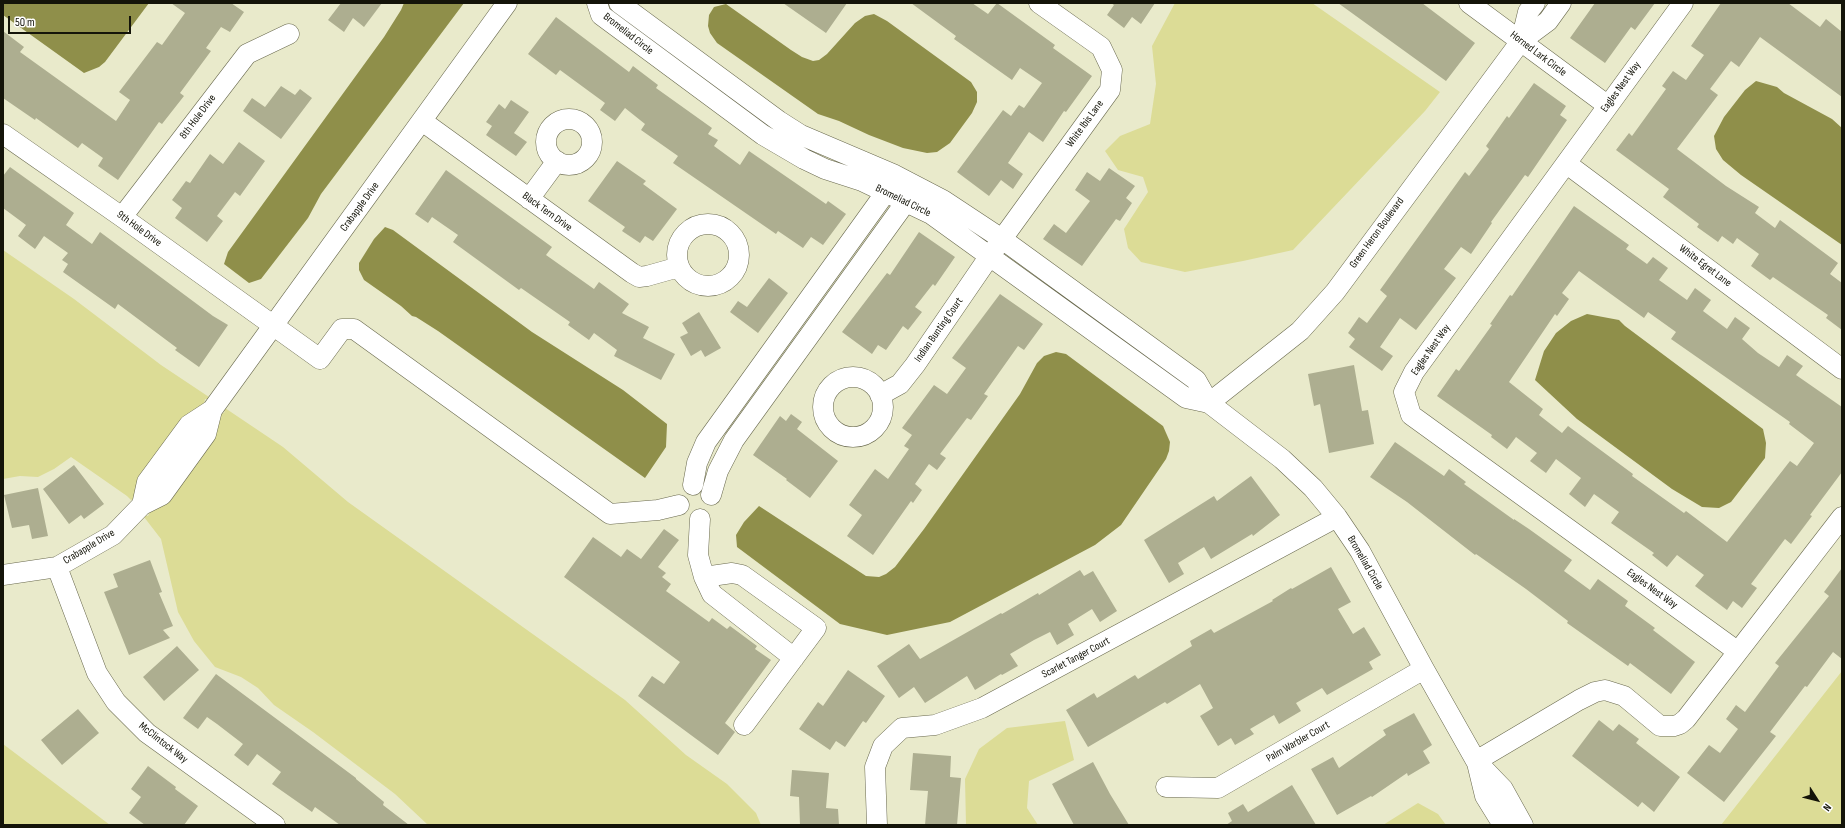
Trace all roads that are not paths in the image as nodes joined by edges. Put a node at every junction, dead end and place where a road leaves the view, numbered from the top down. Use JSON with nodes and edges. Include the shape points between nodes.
{"nodes":[{"id":1,"x":507,"y":3,"type":"edge"},
{"id":2,"x":597,"y":3,"type":"edge"},
{"id":3,"x":618,"y":3,"type":"edge"},
{"id":4,"x":1039,"y":3,"type":"edge"},
{"id":5,"x":1469,"y":3,"type":"edge"},
{"id":6,"x":1535,"y":3,"type":"edge"},
{"id":7,"x":1561,"y":3,"type":"edge"},
{"id":8,"x":1684,"y":3,"type":"edge"},
{"id":9,"x":289,"y":34,"type":"dead end"},
{"id":10,"x":1521,"y":41,"type":"junction"},
{"id":11,"x":1608,"y":105,"type":"junction"},
{"id":12,"x":422,"y":121,"type":"junction"},
{"id":13,"x":3,"y":134,"type":"edge"},
{"id":14,"x":557,"y":161,"type":"dead end"},
{"id":15,"x":1567,"y":164,"type":"junction"},
{"id":16,"x":895,"y":175,"type":"junction"},
{"id":17,"x":917,"y":185,"type":"junction"},
{"id":18,"x":886,"y":192,"type":"junction"},
{"id":19,"x":530,"y":199,"type":"junction"},
{"id":20,"x":906,"y":202,"type":"junction"},
{"id":21,"x":122,"y":217,"type":"junction"},
{"id":22,"x":1002,"y":239,"type":"junction"},
{"id":23,"x":989,"y":257,"type":"junction"},
{"id":24,"x":679,"y":267,"type":"dead end"},
{"id":25,"x":273,"y":327,"type":"junction"},
{"id":26,"x":1842,"y":369,"type":"edge"},
{"id":27,"x":880,"y":395,"type":"dead end"},
{"id":28,"x":1209,"y":402,"type":"junction"},
{"id":29,"x":693,"y":485,"type":"junction"},
{"id":30,"x":711,"y":495,"type":"junction"},
{"id":31,"x":679,"y":505,"type":"junction"},
{"id":32,"x":1337,"y":517,"type":"junction"},
{"id":33,"x":1842,"y":517,"type":"edge"},
{"id":34,"x":700,"y":518,"type":"junction"},
{"id":35,"x":57,"y":567,"type":"junction"},
{"id":36,"x":3,"y":575,"type":"edge"},
{"id":37,"x":704,"y":577,"type":"junction"},
{"id":38,"x":1737,"y":651,"type":"junction"},
{"id":39,"x":794,"y":658,"type":"junction"},
{"id":40,"x":1424,"y":669,"type":"junction"},
{"id":41,"x":744,"y":725,"type":"dead end"},
{"id":42,"x":1476,"y":761,"type":"junction"},
{"id":43,"x":1166,"y":787,"type":"dead end"},
{"id":44,"x":275,"y":825,"type":"edge"},
{"id":45,"x":877,"y":825,"type":"edge"},
{"id":46,"x":1503,"y":825,"type":"edge"},
{"id":47,"x":1523,"y":825,"type":"edge"}],
"edges":[{"from":1,"to":12,"type":"street","name":"Crabapple Drive"},
{"from":2,"to":18,"type":"street","name":"Bromeliad Circle","via":[[601,15],[763,135],[804,159]]},
{"from":3,"to":16,"type":"street","name":"Bromeliad Circle","via":[[801,135]]},
{"from":4,"to":22,"type":"street","name":"White Ibis Lane","via":[[1101,47],[1112,70],[1110,90]]},
{"from":5,"to":10,"type":"street","name":"Horned Lark Circle"},
{"from":6,"to":10,"type":"street","name":"Green Heron Boulevard","via":[[1528,12]]},
{"from":7,"to":10,"type":"street","name":"Green Heron Boulevard","via":[[1548,21]]},
{"from":8,"to":11,"type":"street","name":"Eagles Nest Way"},
{"from":9,"to":21,"type":"street","name":"8th Hole Drive","via":[[247,54]]},
{"from":10,"to":11,"type":"street","name":"Horned Lark Circle"},
{"from":10,"to":28,"type":"street","name":"Green Heron Boulevard","via":[[1335,292],[1300,331]]},
{"from":11,"to":15,"type":"street","name":"Eagles Nest Way"},
{"from":12,"to":19,"type":"street","name":"Black Tern Drive"},
{"from":12,"to":25,"type":"street","name":"Crabapple Drive"},
{"from":13,"to":21,"type":"street","name":"9th Hole Drive"},
{"from":14,"to":19,"type":"street"},
{"from":15,"to":26,"type":"street","name":"White Egret Lane"},
{"from":15,"to":38,"type":"street","name":"Eagles Nest Way","via":[[1414,372],[1404,392],[1411,415]]},
{"from":16,"to":17,"type":"street","name":"Bromeliad Circle"},
{"from":16,"to":18,"type":"street"},
{"from":17,"to":20,"type":"street"},
{"from":17,"to":22,"type":"street","name":"Bromeliad Circle"},
{"from":18,"to":20,"type":"street","name":"Bromeliad Circle"},
{"from":18,"to":29,"type":"street","via":[[706,442],[697,463]]},
{"from":19,"to":24,"type":"street","name":"Black Tern Drive","via":[[639,277]]},
{"from":20,"to":23,"type":"street","name":"Bromeliad Circle","via":[[948,226]]},
{"from":20,"to":30,"type":"street","via":[[734,440],[718,471]]},
{"from":21,"to":25,"type":"street","name":"9th Hole Drive"},
{"from":22,"to":23,"type":"street","name":"White Ibis Lane"},
{"from":22,"to":28,"type":"street","name":"Bromeliad Circle","via":[[1196,380]]},
{"from":23,"to":27,"type":"street","name":"Indian Bunting Court","via":[[900,384]]},
{"from":23,"to":28,"type":"street","name":"Bromeliad Circle","via":[[1186,398]]},
{"from":25,"to":31,"type":"street","name":"9th Hole Drive","via":[[320,359],[342,329],[354,329],[610,514],[658,510]]},
{"from":25,"to":35,"type":"street","name":"Crabapple Drive","via":[[212,410],[189,425],[147,482],[142,505],[113,535]]},
{"from":28,"to":32,"type":"street","name":"Bromeliad Circle","via":[[1282,459],[1313,488]]},
{"from":29,"to":30,"type":"street","via":[[704,487]]},
{"from":29,"to":31,"type":"street","via":[[683,490],[678,500]]},
{"from":30,"to":34,"type":"street","via":[[712,507]]},
{"from":31,"to":34,"type":"street","via":[[680,510],[689,518]]},
{"from":32,"to":40,"type":"street","name":"Bromeliad Circle","via":[[1360,551]]},
{"from":32,"to":45,"type":"street","name":"Scarlet Tanger Court","via":[[982,708],[935,725],[902,728],[883,746],[875,767]]},
{"from":33,"to":38,"type":"street"},
{"from":34,"to":37,"type":"street","via":[[698,555]]},
{"from":35,"to":36,"type":"street","name":"Crabapple Drive"},
{"from":35,"to":44,"type":"street","name":"McClintock Way","via":[[97,673],[116,702],[147,733]]},
{"from":37,"to":39,"type":"street","via":[[712,594]]},
{"from":37,"to":39,"type":"street","via":[[732,573],[742,575],[816,628]]},
{"from":38,"to":42,"type":"street","via":[[1686,719],[1674,726],[1660,726],[1624,696],[1605,690],[1579,700]]},
{"from":39,"to":41,"type":"street"},
{"from":40,"to":42,"type":"street","name":"Bromeliad Circle"},
{"from":40,"to":43,"type":"street","name":"Palm Warbler Court","via":[[1218,788]]},
{"from":42,"to":46,"type":"street","name":"Bromeliad Circle","via":[[1485,796]]},
{"from":42,"to":47,"type":"street","name":"Bromeliad Circle","via":[[1503,789]]}]}
